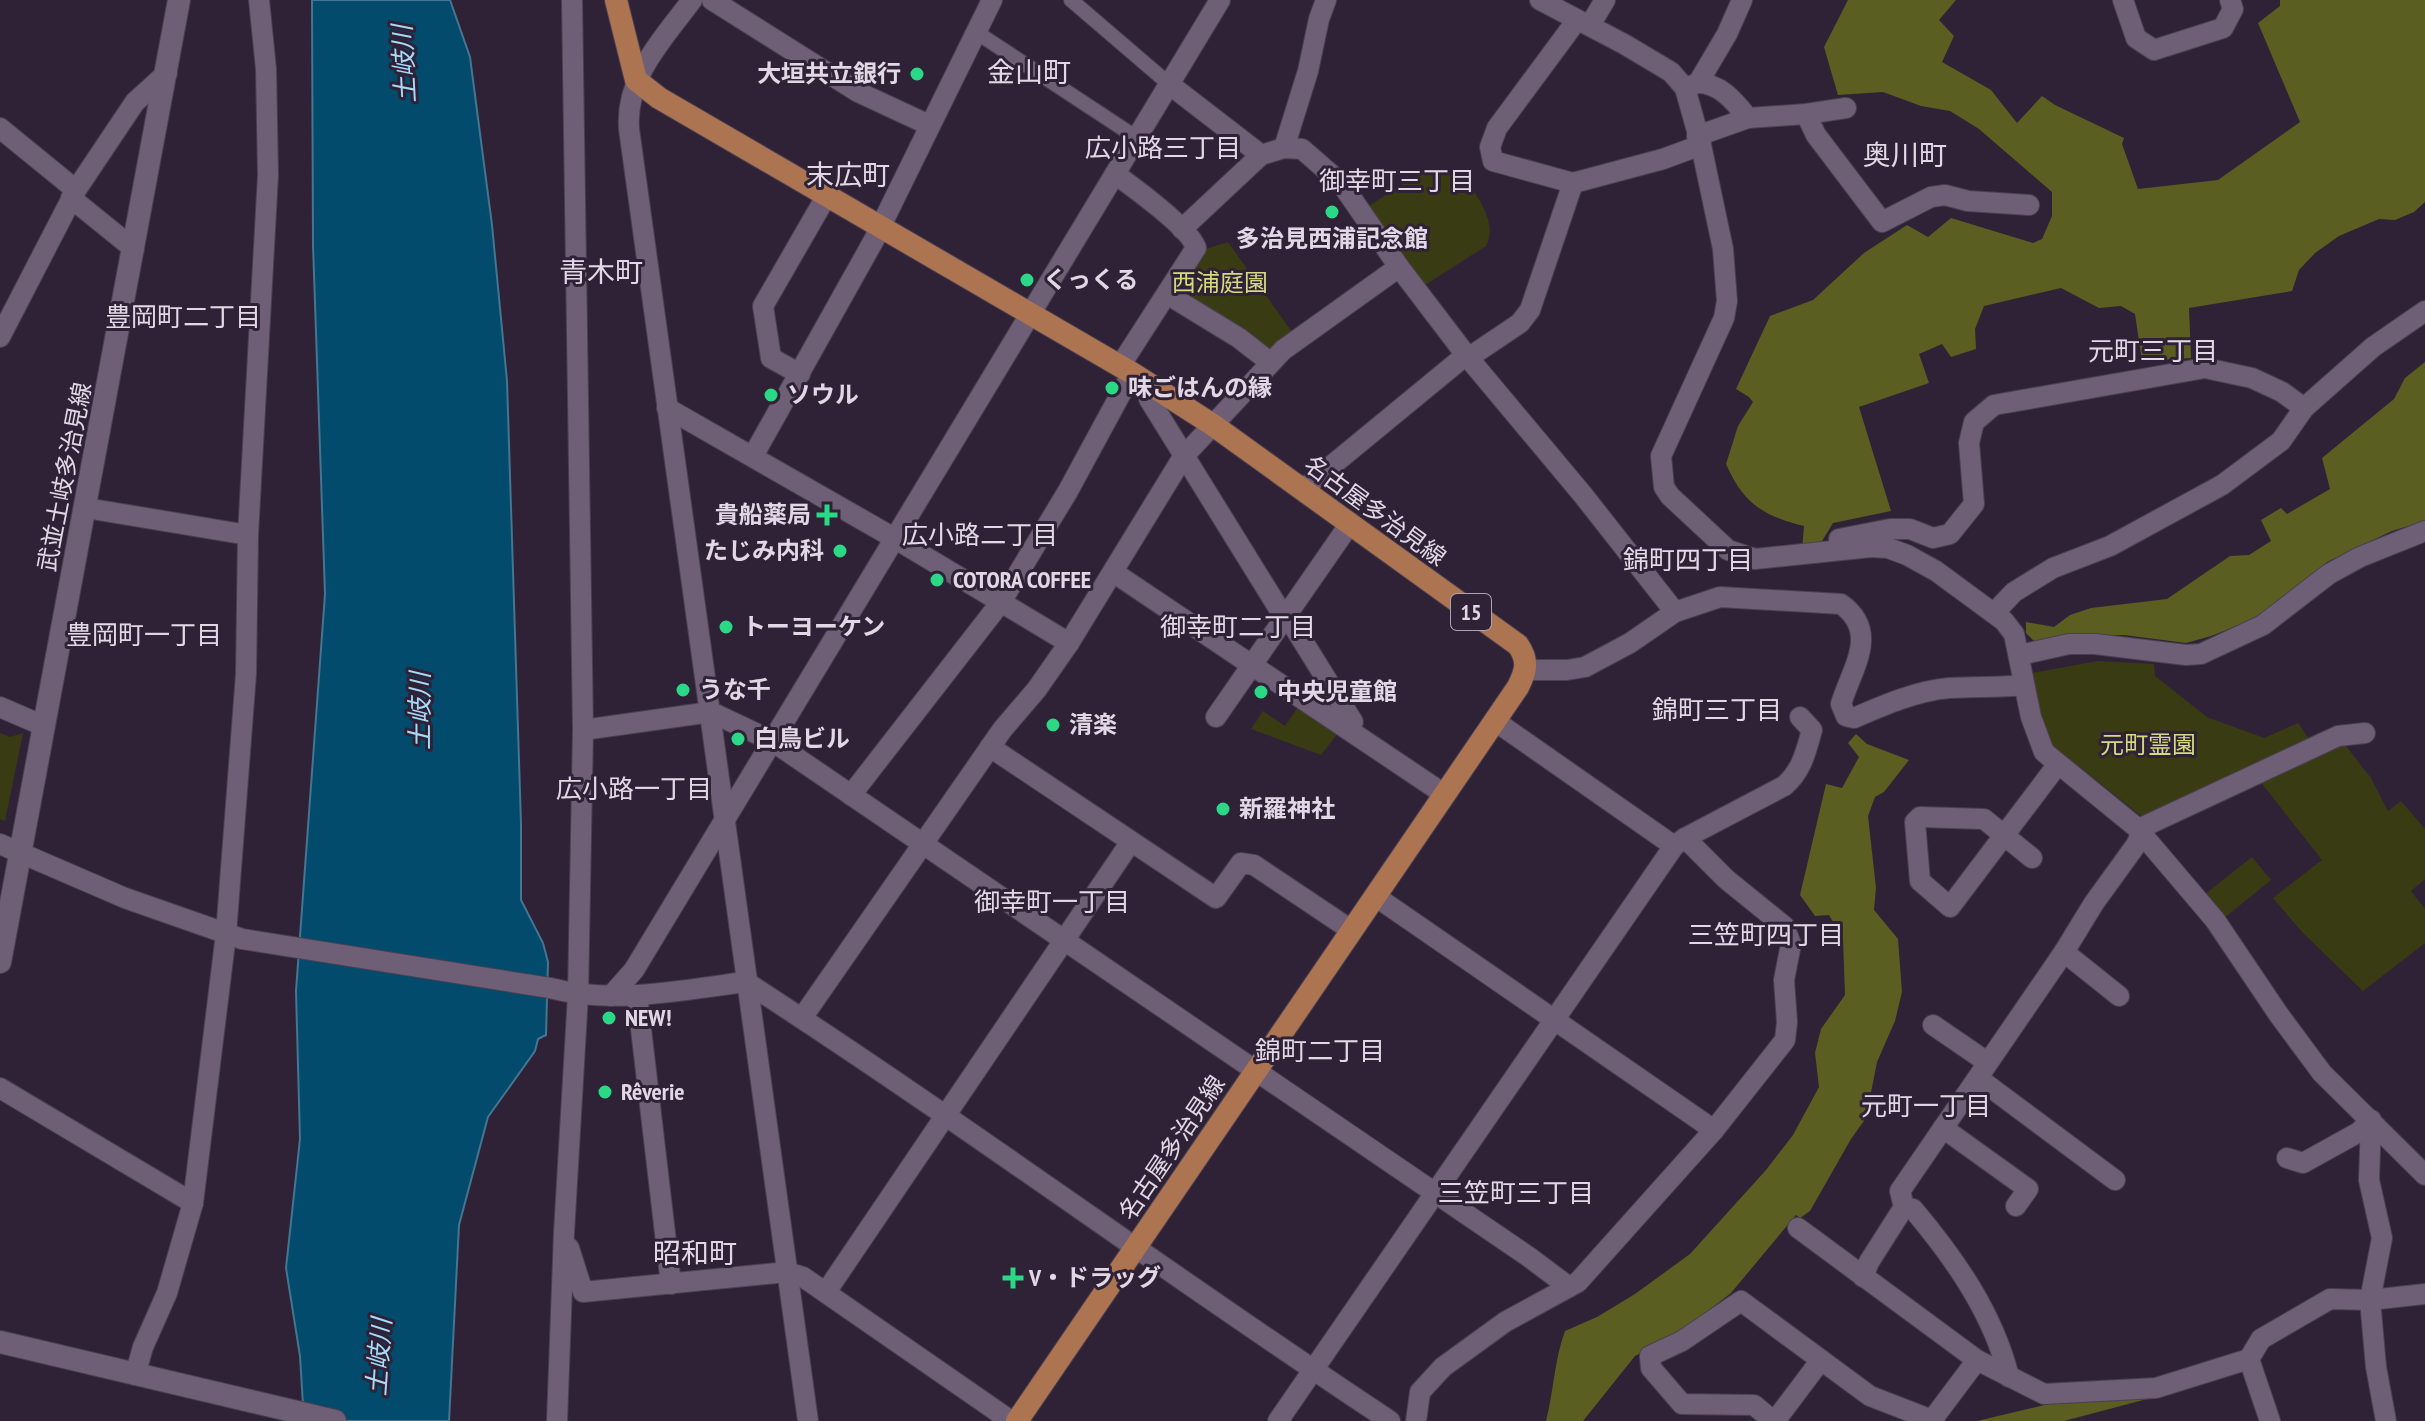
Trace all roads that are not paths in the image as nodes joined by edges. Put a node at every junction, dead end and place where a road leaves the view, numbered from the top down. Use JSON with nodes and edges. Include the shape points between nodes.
{"nodes":[{"id":1,"x":179,"y":0,"type":"edge"},
{"id":2,"x":259,"y":0,"type":"edge"},
{"id":3,"x":572,"y":0,"type":"edge"},
{"id":4,"x":616,"y":0,"type":"edge"},
{"id":5,"x":692,"y":0,"type":"edge"},
{"id":6,"x":712,"y":0,"type":"edge"},
{"id":7,"x":992,"y":0,"type":"edge"},
{"id":8,"x":1071,"y":0,"type":"edge"},
{"id":9,"x":1220,"y":0,"type":"edge"},
{"id":10,"x":1326,"y":0,"type":"edge"},
{"id":11,"x":1540,"y":0,"type":"edge"},
{"id":12,"x":1605,"y":0,"type":"edge"},
{"id":13,"x":1742,"y":0,"type":"edge"},
{"id":14,"x":2123,"y":0,"type":"edge"},
{"id":15,"x":2230,"y":0,"type":"edge"},
{"id":16,"x":1583,"y":23,"type":"junction"},
{"id":17,"x":976,"y":32,"type":"junction"},
{"id":18,"x":167,"y":73,"type":"junction"},
{"id":19,"x":636,"y":80,"type":"junction"},
{"id":20,"x":1169,"y":84,"type":"junction"},
{"id":21,"x":1691,"y":86,"type":"junction"},
{"id":22,"x":1846,"y":108,"type":"dead end"},
{"id":23,"x":1806,"y":114,"type":"junction"},
{"id":24,"x":1748,"y":118,"type":"junction"},
{"id":25,"x":929,"y":125,"type":"junction"},
{"id":26,"x":0,"y":128,"type":"edge"},
{"id":27,"x":1137,"y":138,"type":"junction"},
{"id":28,"x":1699,"y":141,"type":"junction"},
{"id":29,"x":1284,"y":148,"type":"junction"},
{"id":30,"x":1261,"y":155,"type":"junction"},
{"id":31,"x":1115,"y":174,"type":"junction"},
{"id":32,"x":1573,"y":183,"type":"junction"},
{"id":33,"x":74,"y":194,"type":"junction"},
{"id":34,"x":827,"y":195,"type":"junction"},
{"id":35,"x":2029,"y":205,"type":"dead end"},
{"id":36,"x":879,"y":225,"type":"junction"},
{"id":37,"x":1182,"y":229,"type":"junction"},
{"id":38,"x":134,"y":249,"type":"junction"},
{"id":39,"x":1399,"y":267,"type":"junction"},
{"id":40,"x":1167,"y":294,"type":"junction"},
{"id":41,"x":2425,"y":311,"type":"edge"},
{"id":42,"x":1028,"y":314,"type":"junction"},
{"id":43,"x":0,"y":337,"type":"edge"},
{"id":44,"x":1466,"y":355,"type":"junction"},
{"id":45,"x":1270,"y":362,"type":"junction"},
{"id":46,"x":1126,"y":370,"type":"junction"},
{"id":47,"x":800,"y":374,"type":"junction"},
{"id":48,"x":1149,"y":399,"type":"dead end"},
{"id":49,"x":667,"y":408,"type":"junction"},
{"id":50,"x":2304,"y":408,"type":"junction"},
{"id":51,"x":1213,"y":425,"type":"junction"},
{"id":52,"x":753,"y":456,"type":"junction"},
{"id":53,"x":1183,"y":457,"type":"junction"},
{"id":54,"x":1302,"y":490,"type":"junction"},
{"id":55,"x":86,"y":508,"type":"junction"},
{"id":56,"x":1349,"y":525,"type":"junction"},
{"id":57,"x":2425,"y":531,"type":"edge"},
{"id":58,"x":248,"y":535,"type":"junction"},
{"id":59,"x":894,"y":538,"type":"junction"},
{"id":60,"x":1819,"y":553,"type":"junction"},
{"id":61,"x":1113,"y":572,"type":"junction"},
{"id":62,"x":1001,"y":602,"type":"junction"},
{"id":63,"x":1675,"y":612,"type":"junction"},
{"id":64,"x":1994,"y":613,"type":"junction"},
{"id":65,"x":1285,"y":616,"type":"junction"},
{"id":66,"x":1069,"y":643,"type":"junction"},
{"id":67,"x":2020,"y":655,"type":"junction"},
{"id":68,"x":1251,"y":664,"type":"junction"},
{"id":69,"x":1526,"y":670,"type":"junction"},
{"id":70,"x":2024,"y":685,"type":"junction"},
{"id":71,"x":0,"y":707,"type":"edge"},
{"id":72,"x":711,"y":712,"type":"junction"},
{"id":73,"x":1216,"y":717,"type":"dead end"},
{"id":74,"x":1800,"y":717,"type":"dead end"},
{"id":75,"x":1495,"y":721,"type":"junction"},
{"id":76,"x":1353,"y":722,"type":"dead end"},
{"id":77,"x":44,"y":726,"type":"junction"},
{"id":78,"x":583,"y":730,"type":"junction"},
{"id":79,"x":2365,"y":733,"type":"dead end"},
{"id":80,"x":772,"y":741,"type":"junction"},
{"id":81,"x":990,"y":747,"type":"junction"},
{"id":82,"x":2058,"y":764,"type":"junction"},
{"id":83,"x":1444,"y":794,"type":"junction"},
{"id":84,"x":851,"y":795,"type":"junction"},
{"id":85,"x":725,"y":819,"type":"junction"},
{"id":86,"x":2141,"y":834,"type":"junction"},
{"id":87,"x":2004,"y":835,"type":"junction"},
{"id":88,"x":1679,"y":842,"type":"junction"},
{"id":89,"x":1130,"y":843,"type":"junction"},
{"id":90,"x":0,"y":844,"type":"edge"},
{"id":91,"x":923,"y":844,"type":"junction"},
{"id":92,"x":21,"y":852,"type":"junction"},
{"id":93,"x":2032,"y":858,"type":"dead end"},
{"id":94,"x":1375,"y":896,"type":"junction"},
{"id":95,"x":1351,"y":930,"type":"junction"},
{"id":96,"x":234,"y":937,"type":"junction"},
{"id":97,"x":1065,"y":940,"type":"junction"},
{"id":98,"x":2064,"y":952,"type":"junction"},
{"id":99,"x":0,"y":962,"type":"edge"},
{"id":100,"x":746,"y":982,"type":"junction"},
{"id":101,"x":578,"y":995,"type":"junction"},
{"id":102,"x":637,"y":995,"type":"junction"},
{"id":103,"x":611,"y":996,"type":"junction"},
{"id":104,"x":2119,"y":996,"type":"dead end"},
{"id":105,"x":802,"y":1018,"type":"junction"},
{"id":106,"x":1555,"y":1020,"type":"junction"},
{"id":107,"x":1933,"y":1025,"type":"dead end"},
{"id":108,"x":1256,"y":1070,"type":"junction"},
{"id":109,"x":1982,"y":1070,"type":"junction"},
{"id":110,"x":0,"y":1088,"type":"edge"},
{"id":111,"x":946,"y":1116,"type":"junction"},
{"id":112,"x":2371,"y":1120,"type":"junction"},
{"id":113,"x":1943,"y":1128,"type":"junction"},
{"id":114,"x":1714,"y":1130,"type":"junction"},
{"id":115,"x":2287,"y":1158,"type":"dead end"},
{"id":116,"x":2425,"y":1175,"type":"edge"},
{"id":117,"x":2115,"y":1180,"type":"dead end"},
{"id":118,"x":1435,"y":1194,"type":"junction"},
{"id":119,"x":193,"y":1203,"type":"junction"},
{"id":120,"x":2016,"y":1206,"type":"dead end"},
{"id":121,"x":1904,"y":1207,"type":"junction"},
{"id":122,"x":1798,"y":1228,"type":"dead end"},
{"id":123,"x":564,"y":1233,"type":"junction"},
{"id":124,"x":1137,"y":1247,"type":"junction"},
{"id":125,"x":787,"y":1272,"type":"junction"},
{"id":126,"x":1863,"y":1277,"type":"junction"},
{"id":127,"x":671,"y":1284,"type":"junction"},
{"id":128,"x":1569,"y":1287,"type":"junction"},
{"id":129,"x":826,"y":1292,"type":"junction"},
{"id":130,"x":2425,"y":1294,"type":"edge"},
{"id":131,"x":2370,"y":1300,"type":"junction"},
{"id":132,"x":0,"y":1342,"type":"edge"},
{"id":133,"x":2249,"y":1359,"type":"junction"},
{"id":134,"x":1821,"y":1360,"type":"junction"},
{"id":135,"x":1977,"y":1360,"type":"junction"},
{"id":136,"x":1313,"y":1370,"type":"junction"},
{"id":137,"x":145,"y":1376,"type":"junction"},
{"id":138,"x":2009,"y":1377,"type":"junction"},
{"id":139,"x":335,"y":1421,"type":"edge"},
{"id":140,"x":557,"y":1421,"type":"edge"},
{"id":141,"x":808,"y":1421,"type":"edge"},
{"id":142,"x":1014,"y":1421,"type":"edge"},
{"id":143,"x":1278,"y":1421,"type":"edge"},
{"id":144,"x":1390,"y":1421,"type":"edge"},
{"id":145,"x":1416,"y":1421,"type":"edge"},
{"id":146,"x":1774,"y":1421,"type":"edge"},
{"id":147,"x":2270,"y":1421,"type":"edge"},
{"id":148,"x":2386,"y":1421,"type":"edge"}],
"edges":[{"from":1,"to":18,"type":"main road","name":"武並土岐多治見線"},
{"from":2,"to":58,"type":"street","via":[[268,175]]},
{"from":3,"to":78,"type":"street"},
{"from":4,"to":19,"type":"main road"},
{"from":5,"to":19,"type":"street"},
{"from":6,"to":25,"type":"street","via":[[858,92]]},
{"from":7,"to":17,"type":"street"},
{"from":8,"to":20,"type":"street"},
{"from":9,"to":20,"type":"street"},
{"from":10,"to":29,"type":"street"},
{"from":11,"to":16,"type":"street"},
{"from":12,"to":16,"type":"street"},
{"from":13,"to":21,"type":"street","via":[[1727,34]]},
{"from":14,"to":15,"type":"street","via":[[2136,38],[2154,50],[2223,28],[2233,9]]},
{"from":16,"to":21,"type":"street"},
{"from":16,"to":32,"type":"street","via":[[1497,128],[1490,147],[1493,161]]},
{"from":17,"to":25,"type":"street"},
{"from":17,"to":27,"type":"street"},
{"from":18,"to":33,"type":"street","via":[[135,102]]},
{"from":18,"to":38,"type":"main road","name":"武並土岐多治見線"},
{"from":19,"to":34,"type":"main road","name":"名古屋多治見線","number":"15"},
{"from":19,"to":49,"type":"street","via":[[629,129]]},
{"from":20,"to":27,"type":"street"},
{"from":20,"to":30,"type":"street"},
{"from":21,"to":24,"type":"street","via":[[1713,85]]},
{"from":21,"to":28,"type":"street"},
{"from":22,"to":23,"type":"street"},
{"from":23,"to":24,"type":"street"},
{"from":23,"to":35,"type":"street","via":[[1882,222],[1945,195]]},
{"from":24,"to":28,"type":"street"},
{"from":25,"to":36,"type":"street"},
{"from":26,"to":33,"type":"street"},
{"from":27,"to":31,"type":"street"},
{"from":28,"to":32,"type":"street","via":[[1663,159]]},
{"from":28,"to":60,"type":"street","via":[[1723,249],[1727,301],[1661,456],[1664,487],[1739,555],[1755,559]]},
{"from":29,"to":30,"type":"street"},
{"from":29,"to":39,"type":"street","via":[[1302,149],[1341,183]]},
{"from":30,"to":37,"type":"street"},
{"from":31,"to":37,"type":"street"},
{"from":31,"to":42,"type":"street"},
{"from":32,"to":44,"type":"street","via":[[1530,310],[1520,323]]},
{"from":33,"to":38,"type":"street"},
{"from":33,"to":43,"type":"street"},
{"from":34,"to":36,"type":"main road","name":"名古屋多治見線","number":"15"},
{"from":34,"to":47,"type":"street","via":[[763,306],[771,358]]},
{"from":36,"to":42,"type":"main road","name":"名古屋多治見線","number":"15"},
{"from":36,"to":47,"type":"street"},
{"from":37,"to":40,"type":"street","via":[[1196,248]]},
{"from":38,"to":55,"type":"main road","name":"武並土岐多治見線"},
{"from":39,"to":44,"type":"street"},
{"from":39,"to":45,"type":"street"},
{"from":40,"to":45,"type":"street"},
{"from":40,"to":46,"type":"street"},
{"from":41,"to":50,"type":"street","via":[[2373,347]]},
{"from":42,"to":46,"type":"main road","name":"名古屋多治見線","number":"15"},
{"from":42,"to":59,"type":"street"},
{"from":44,"to":54,"type":"street"},
{"from":44,"to":63,"type":"street"},
{"from":45,"to":51,"type":"street"},
{"from":46,"to":51,"type":"main road","name":"名古屋多治見線","number":"15"},
{"from":46,"to":62,"type":"street","via":[[1068,491]]},
{"from":47,"to":52,"type":"street"},
{"from":48,"to":53,"type":"street"},
{"from":49,"to":52,"type":"street"},
{"from":49,"to":72,"type":"street"},
{"from":50,"to":60,"type":"street","via":[[2252,378],[2205,368],[1994,405],[1974,422],[1969,443],[1974,504],[1950,534],[1933,538],[1910,529],[1890,529],[1841,538]]},
{"from":50,"to":64,"type":"street","via":[[2281,441],[2222,485],[2110,546],[2053,568],[2014,592]]},
{"from":51,"to":53,"type":"street"},
{"from":51,"to":54,"type":"main road","name":"名古屋多治見線","number":"15"},
{"from":52,"to":59,"type":"street"},
{"from":53,"to":61,"type":"street"},
{"from":53,"to":65,"type":"street"},
{"from":54,"to":56,"type":"main road","name":"名古屋多治見線","number":"15"},
{"from":55,"to":58,"type":"street"},
{"from":55,"to":77,"type":"main road","name":"武並土岐多治見線"},
{"from":56,"to":65,"type":"street"},
{"from":56,"to":69,"type":"main road","name":"名古屋多治見線","number":"15","via":[[1518,645]]},
{"from":57,"to":67,"type":"street","via":[[2329,574],[2263,625],[2201,654],[2069,644]]},
{"from":58,"to":96,"type":"street"},
{"from":59,"to":62,"type":"street"},
{"from":59,"to":80,"type":"street"},
{"from":60,"to":64,"type":"street","via":[[1888,548],[1936,571]]},
{"from":61,"to":66,"type":"street"},
{"from":61,"to":68,"type":"street"},
{"from":62,"to":66,"type":"street"},
{"from":62,"to":84,"type":"street"},
{"from":63,"to":69,"type":"street","via":[[1585,667]]},
{"from":63,"to":70,"type":"street","via":[[1720,597],[1841,604],[1861,627],[1861,645],[1841,704],[1846,716],[1854,718],[1922,693]]},
{"from":64,"to":67,"type":"street","via":[[2014,634]]},
{"from":65,"to":68,"type":"street"},
{"from":65,"to":76,"type":"street"},
{"from":66,"to":81,"type":"street"},
{"from":67,"to":70,"type":"street"},
{"from":68,"to":73,"type":"street"},
{"from":68,"to":83,"type":"street"},
{"from":69,"to":75,"type":"main road","name":"名古屋多治見線"},
{"from":70,"to":82,"type":"street","via":[[2037,736]]},
{"from":71,"to":77,"type":"street"},
{"from":72,"to":78,"type":"street"},
{"from":72,"to":80,"type":"street"},
{"from":72,"to":85,"type":"street"},
{"from":74,"to":88,"type":"street","via":[[1812,730],[1792,779]]},
{"from":75,"to":83,"type":"main road","name":"名古屋多治見線"},
{"from":75,"to":88,"type":"street"},
{"from":77,"to":92,"type":"main road","name":"武並土岐多治見線"},
{"from":78,"to":101,"type":"street"},
{"from":79,"to":86,"type":"street","via":[[2338,736],[2269,767],[2145,826]]},
{"from":80,"to":84,"type":"street"},
{"from":80,"to":85,"type":"street"},
{"from":81,"to":89,"type":"street"},
{"from":81,"to":91,"type":"street"},
{"from":82,"to":86,"type":"street"},
{"from":82,"to":87,"type":"street"},
{"from":83,"to":94,"type":"main road","name":"名古屋多治見線"},
{"from":84,"to":91,"type":"street"},
{"from":85,"to":100,"type":"street"},
{"from":85,"to":103,"type":"street","via":[[634,970]]},
{"from":86,"to":98,"type":"street"},
{"from":86,"to":112,"type":"street","via":[[2215,920],[2322,1073]]},
{"from":87,"to":87,"type":"street","via":[[1950,907],[1920,881],[1915,822],[1920,817],[1984,819]]},
{"from":87,"to":93,"type":"street"},
{"from":88,"to":106,"type":"street"},
{"from":88,"to":114,"type":"street","via":[[1784,926],[1791,944],[1784,980],[1785,1040]]},
{"from":89,"to":95,"type":"street","via":[[1216,898],[1241,863],[1254,865]]},
{"from":89,"to":97,"type":"street"},
{"from":90,"to":92,"type":"street"},
{"from":91,"to":97,"type":"street"},
{"from":91,"to":105,"type":"street"},
{"from":92,"to":96,"type":"street","via":[[125,898]]},
{"from":92,"to":99,"type":"main road","name":"武並土岐多治見線"},
{"from":94,"to":95,"type":"main road","name":"名古屋多治見線"},
{"from":94,"to":106,"type":"street"},
{"from":95,"to":108,"type":"main road","name":"名古屋多治見線"},
{"from":96,"to":101,"type":"street"},
{"from":96,"to":119,"type":"street"},
{"from":97,"to":108,"type":"street"},
{"from":97,"to":111,"type":"street"},
{"from":98,"to":104,"type":"street"},
{"from":98,"to":109,"type":"street"},
{"from":100,"to":102,"type":"street"},
{"from":100,"to":105,"type":"street"},
{"from":100,"to":125,"type":"street"},
{"from":101,"to":103,"type":"street"},
{"from":101,"to":123,"type":"street"},
{"from":102,"to":103,"type":"street"},
{"from":102,"to":127,"type":"street"},
{"from":105,"to":111,"type":"street"},
{"from":106,"to":114,"type":"street"},
{"from":106,"to":118,"type":"street"},
{"from":107,"to":109,"type":"street"},
{"from":108,"to":118,"type":"street"},
{"from":108,"to":124,"type":"main road","name":"名古屋多治見線"},
{"from":109,"to":113,"type":"street"},
{"from":109,"to":117,"type":"street"},
{"from":110,"to":119,"type":"street"},
{"from":111,"to":124,"type":"street"},
{"from":111,"to":129,"type":"street"},
{"from":112,"to":115,"type":"street","via":[[2303,1163]]},
{"from":112,"to":116,"type":"street"},
{"from":112,"to":131,"type":"street","via":[[2369,1180],[2382,1238]]},
{"from":113,"to":120,"type":"street","via":[[2028,1189]]},
{"from":113,"to":121,"type":"street","via":[[1900,1191]]},
{"from":114,"to":128,"type":"street"},
{"from":118,"to":128,"type":"street"},
{"from":118,"to":136,"type":"street"},
{"from":119,"to":137,"type":"street","via":[[167,1293],[143,1347]]},
{"from":121,"to":126,"type":"street"},
{"from":121,"to":138,"type":"street","via":[[1913,1209],[1965,1275],[2001,1345]]},
{"from":122,"to":126,"type":"street"},
{"from":123,"to":127,"type":"street","via":[[583,1292]]},
{"from":123,"to":140,"type":"street"},
{"from":124,"to":136,"type":"street"},
{"from":124,"to":142,"type":"main road","name":"名古屋多治見線"},
{"from":125,"to":127,"type":"street"},
{"from":125,"to":129,"type":"street"},
{"from":125,"to":141,"type":"street"},
{"from":126,"to":135,"type":"street"},
{"from":128,"to":145,"type":"street","via":[[1505,1322],[1443,1367],[1420,1392]]},
{"from":129,"to":142,"type":"street"},
{"from":130,"to":131,"type":"street"},
{"from":131,"to":133,"type":"street","via":[[2330,1299],[2261,1339]]},
{"from":131,"to":148,"type":"street"},
{"from":132,"to":137,"type":"main road"},
{"from":133,"to":138,"type":"street","via":[[2134,1391],[2044,1394]]},
{"from":133,"to":147,"type":"street"},
{"from":134,"to":135,"type":"street","via":[[1870,1396],[1932,1420]]},
{"from":134,"to":146,"type":"street"},
{"from":134,"to":146,"type":"street","via":[[1741,1301],[1650,1356],[1651,1368],[1682,1404],[1754,1405]]},
{"from":135,"to":138,"type":"street"},
{"from":136,"to":143,"type":"street"},
{"from":136,"to":144,"type":"street"},
{"from":137,"to":139,"type":"main road"}]}
